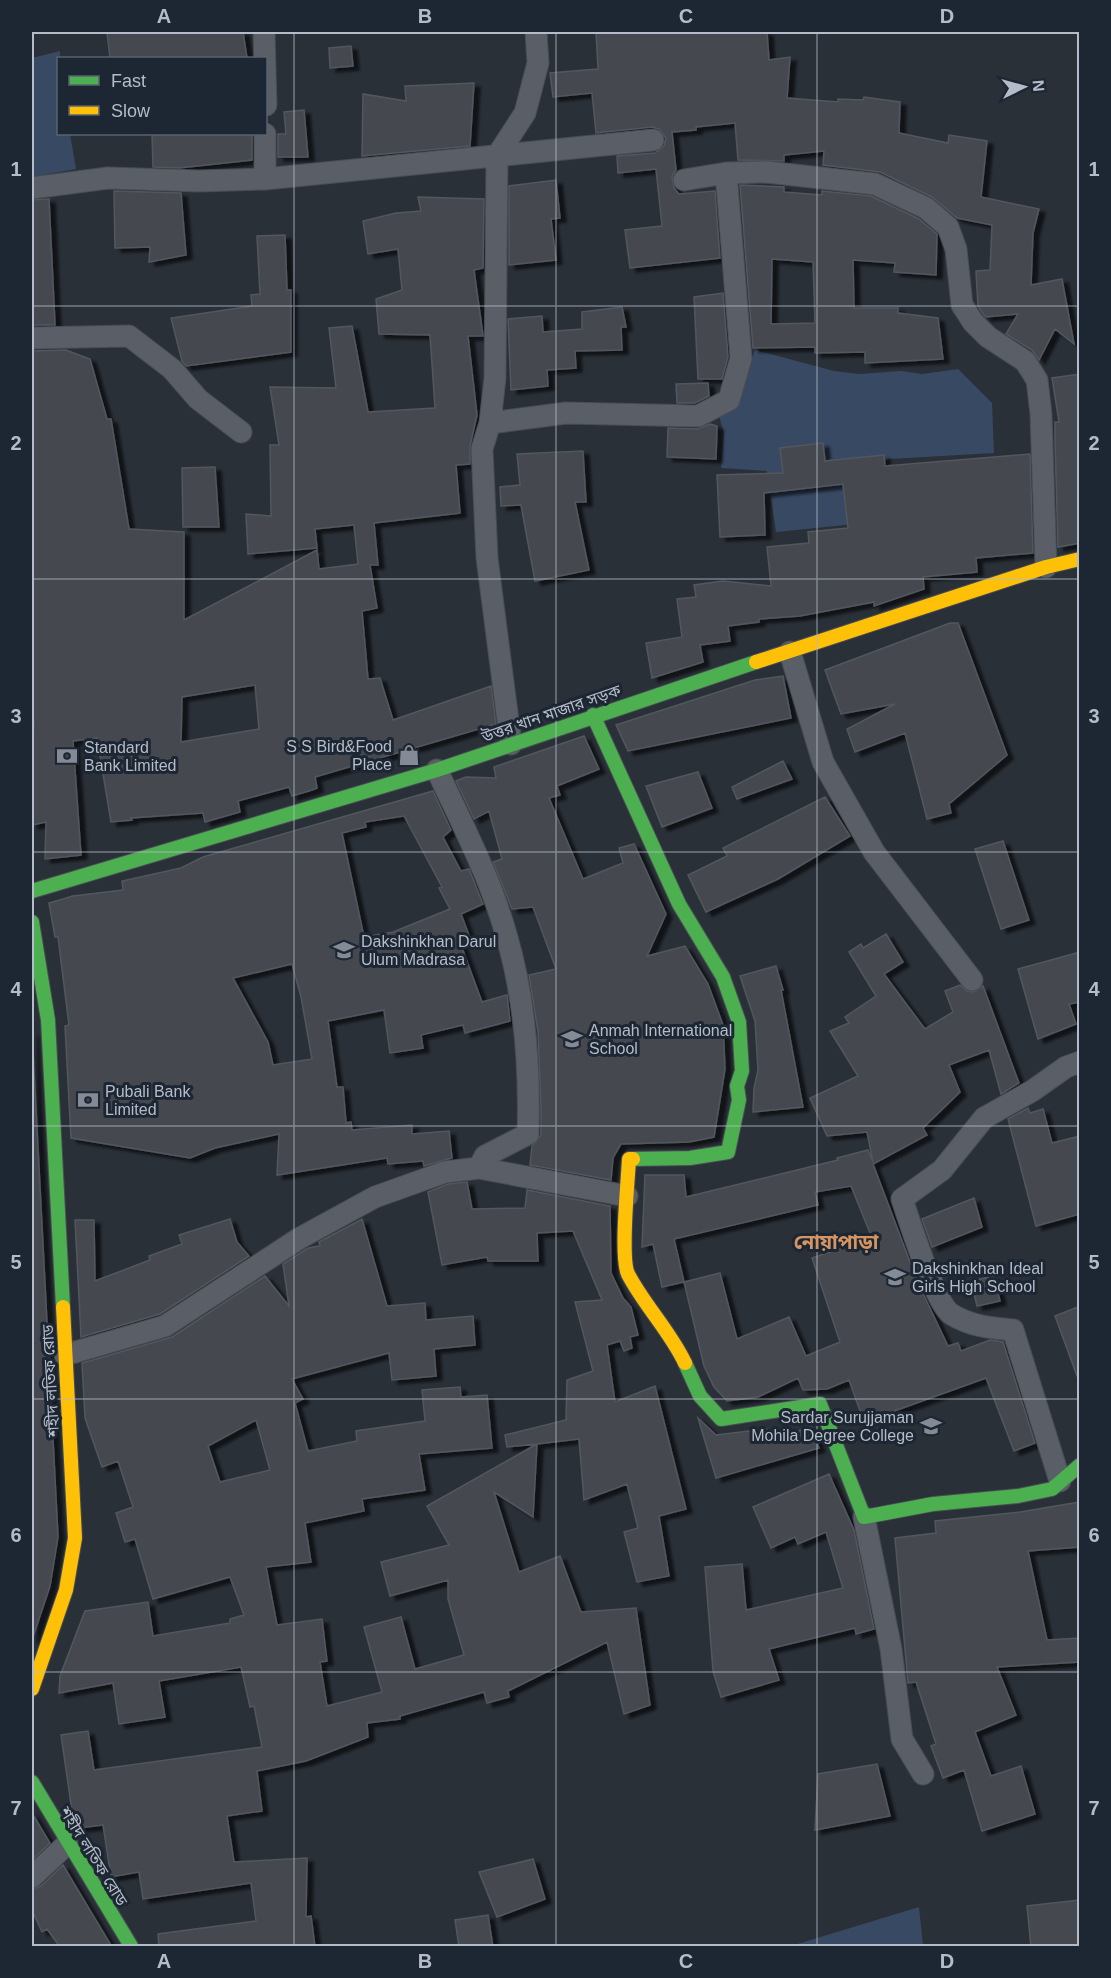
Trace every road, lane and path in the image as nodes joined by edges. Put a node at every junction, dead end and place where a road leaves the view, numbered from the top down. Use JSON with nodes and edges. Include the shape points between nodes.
{"nodes":[{"id":1,"x":264,"y":32,"type":"edge"},
{"id":2,"x":537,"y":32,"type":"edge"},
{"id":3,"x":265,"y":57,"type":"edge"},
{"id":4,"x":265,"y":135,"type":"edge"},
{"id":5,"x":653,"y":140,"type":"dead end"},
{"id":6,"x":497,"y":156,"type":"junction"},
{"id":7,"x":726,"y":173,"type":"junction"},
{"id":8,"x":265,"y":179,"type":"junction"},
{"id":9,"x":684,"y":180,"type":"dead end"},
{"id":10,"x":32,"y":188,"type":"edge"},
{"id":11,"x":32,"y":338,"type":"edge"},
{"id":12,"x":490,"y":423,"type":"junction"},
{"id":13,"x":241,"y":432,"type":"dead end"},
{"id":14,"x":1080,"y":559,"type":"edge"},
{"id":15,"x":1046,"y":567,"type":"junction"},
{"id":16,"x":790,"y":652,"type":"junction"},
{"id":17,"x":593,"y":715,"type":"junction"},
{"id":18,"x":511,"y":744,"type":"junction"},
{"id":19,"x":437,"y":770,"type":"junction"},
{"id":20,"x":32,"y":891,"type":"edge"},
{"id":21,"x":32,"y":922,"type":"edge"},
{"id":22,"x":972,"y":980,"type":"dead end"},
{"id":23,"x":40,"y":1021,"type":"edge"},
{"id":24,"x":1080,"y":1062,"type":"edge"},
{"id":25,"x":479,"y":1168,"type":"junction"},
{"id":26,"x":627,"y":1196,"type":"junction"},
{"id":27,"x":65,"y":1355,"type":"junction"},
{"id":28,"x":1080,"y":1465,"type":"edge"},
{"id":29,"x":1060,"y":1481,"type":"junction"},
{"id":30,"x":864,"y":1516,"type":"junction"},
{"id":31,"x":32,"y":1689,"type":"edge"},
{"id":32,"x":923,"y":1774,"type":"dead end"},
{"id":33,"x":32,"y":1782,"type":"edge"},
{"id":34,"x":67,"y":1844,"type":"junction"},
{"id":35,"x":32,"y":1877,"type":"edge"},
{"id":36,"x":131,"y":1947,"type":"edge"}],
"edges":[{"from":1,"to":3,"type":"street"},
{"from":2,"to":6,"type":"street","via":[[538,63],[525,112]]},
{"from":4,"to":8,"type":"street"},
{"from":5,"to":6,"type":"street"},
{"from":6,"to":8,"type":"street"},
{"from":6,"to":12,"type":"street","via":[[495,378]]},
{"from":7,"to":9,"type":"street"},
{"from":7,"to":12,"type":"street","via":[[741,358],[729,400],[698,416],[566,413]]},
{"from":7,"to":15,"type":"street","via":[[767,171],[875,184],[926,208],[948,227],[956,249],[962,305],[988,337],[1025,361],[1037,380]]},
{"from":8,"to":10,"type":"street","via":[[108,178]]},
{"from":11,"to":13,"type":"street","via":[[129,336]]},
{"from":12,"to":18,"type":"street","via":[[482,449],[485,536]]},
{"from":14,"to":15,"type":"street","name":"উত্তর খান মাজার সড়ক"},
{"from":15,"to":16,"type":"street","name":"উত্তর খান মাজার সড়ক"},
{"from":16,"to":17,"type":"street","name":"উত্তর খান মাজার সড়ক"},
{"from":16,"to":22,"type":"street","via":[[823,762],[873,852]]},
{"from":17,"to":18,"type":"street","name":"উত্তর খান মাজার সড়ক"},
{"from":17,"to":26,"type":"street","via":[[679,904],[723,977],[739,1022],[742,1056],[737,1086],[740,1100],[728,1152],[690,1158],[629,1159]]},
{"from":18,"to":19,"type":"street","name":"উত্তর খান মাজার সড়ক"},
{"from":19,"to":20,"type":"street","name":"উত্তর খান মাজার সড়ক"},
{"from":19,"to":25,"type":"street","via":[[482,868],[506,935],[529,1074],[528,1134],[485,1156]]},
{"from":21,"to":23,"type":"street","name":"শহীদ লতিফ রোড"},
{"from":23,"to":27,"type":"street","name":"শহীদ লতিফ রোড"},
{"from":24,"to":29,"type":"street","via":[[984,1118],[942,1170],[902,1199],[920,1254],[949,1312],[979,1327],[1013,1330]]},
{"from":25,"to":26,"type":"street"},
{"from":25,"to":27,"type":"street","via":[[445,1172],[375,1197],[300,1238],[165,1326]]},
{"from":26,"to":30,"type":"street","via":[[627,1272],[675,1342],[700,1396],[721,1419],[820,1404]]},
{"from":27,"to":31,"type":"street","name":"শহীদ লতিফ রোড","via":[[75,1538],[66,1590]]},
{"from":28,"to":29,"type":"street"},
{"from":29,"to":30,"type":"street","via":[[1052,1490]]},
{"from":30,"to":32,"type":"street","via":[[891,1649],[902,1739]]},
{"from":33,"to":34,"type":"street","name":"শহীদ লতিফ রোড"},
{"from":34,"to":35,"type":"street"},
{"from":34,"to":36,"type":"street","name":"শহীদ লতিফ রোড"}]}
